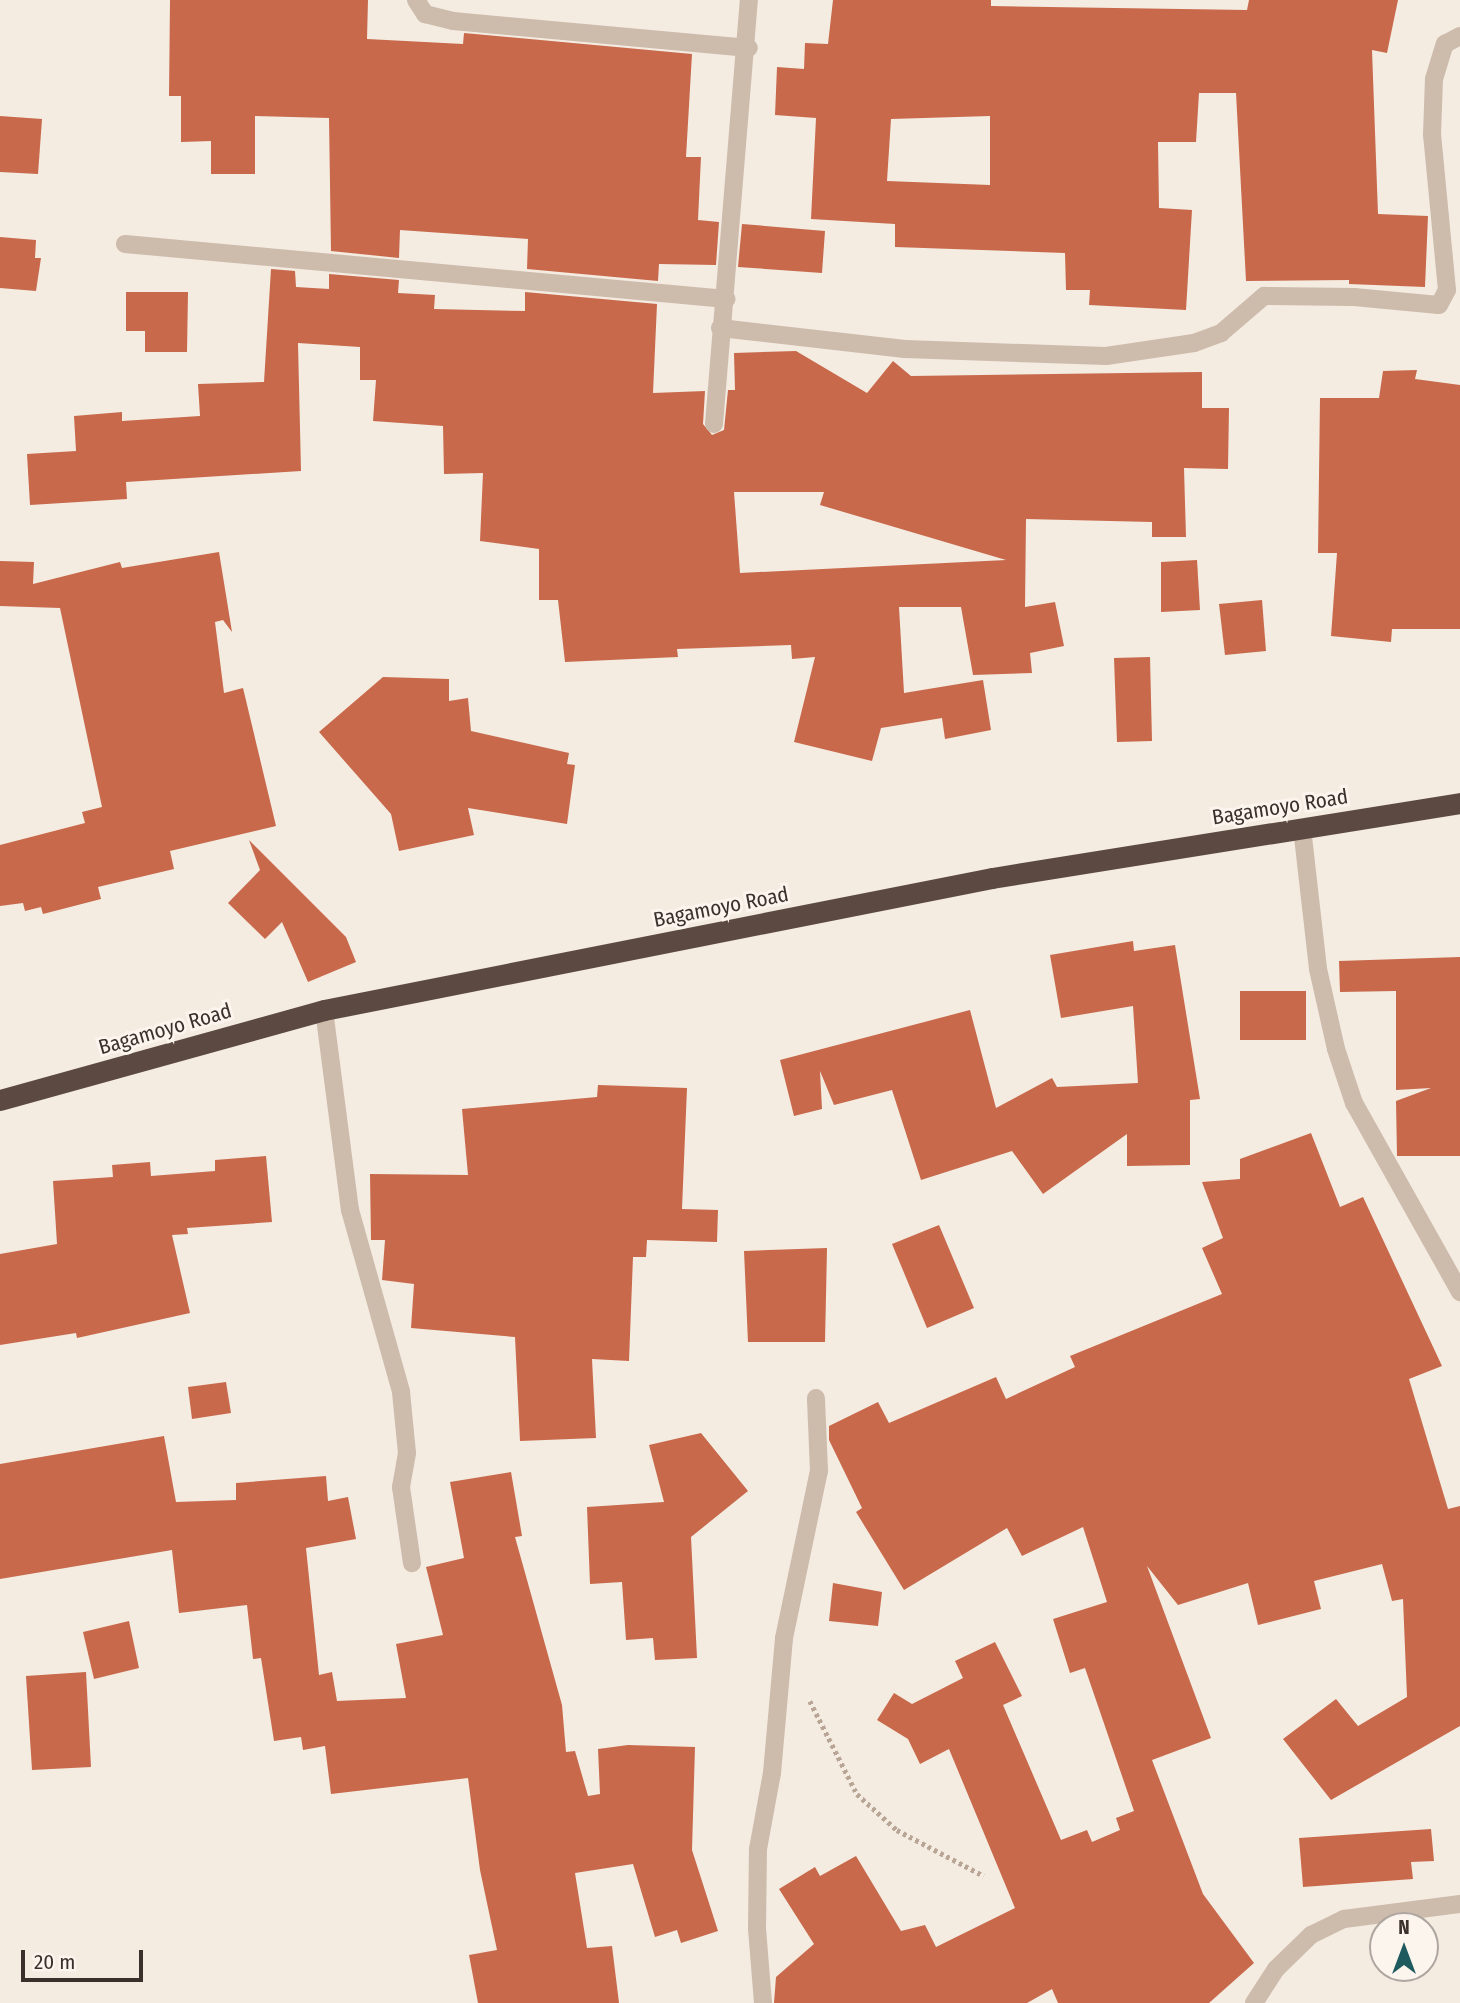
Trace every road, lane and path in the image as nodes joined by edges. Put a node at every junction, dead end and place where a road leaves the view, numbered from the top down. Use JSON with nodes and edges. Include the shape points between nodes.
{"nodes":[{"id":1,"x":416,"y":0,"type":"edge"},
{"id":2,"x":750,"y":0,"type":"edge"},
{"id":3,"x":1460,"y":36,"type":"edge"},
{"id":4,"x":749,"y":48,"type":"junction"},
{"id":5,"x":125,"y":244,"type":"dead end"},
{"id":6,"x":726,"y":299,"type":"junction"},
{"id":7,"x":720,"y":328,"type":"junction"},
{"id":8,"x":714,"y":424,"type":"dead end"},
{"id":9,"x":1460,"y":803,"type":"edge"},
{"id":10,"x":1302,"y":828,"type":"junction"},
{"id":11,"x":324,"y":1010,"type":"junction"},
{"id":12,"x":0,"y":1100,"type":"edge"},
{"id":13,"x":1460,"y":1292,"type":"edge"},
{"id":14,"x":816,"y":1398,"type":"dead end"},
{"id":15,"x":412,"y":1563,"type":"dead end"},
{"id":16,"x":804,"y":1688,"type":"dead end"},
{"id":17,"x":984,"y":1876,"type":"dead end"},
{"id":18,"x":1460,"y":1904,"type":"edge"},
{"id":19,"x":763,"y":2003,"type":"edge"},
{"id":20,"x":1254,"y":2003,"type":"edge"}],
"edges":[{"from":1,"to":4,"type":"street","via":[[425,14],[453,20]]},
{"from":2,"to":4,"type":"street"},
{"from":3,"to":7,"type":"street","via":[[1445,44],[1434,79],[1432,135],[1447,290],[1439,305],[1354,297],[1264,296],[1212,337],[1106,356],[905,349]]},
{"from":4,"to":6,"type":"street"},
{"from":5,"to":6,"type":"street"},
{"from":6,"to":7,"type":"street"},
{"from":7,"to":8,"type":"street"},
{"from":9,"to":10,"type":"highway","name":"Bagamoyo Road"},
{"from":10,"to":11,"type":"highway","name":"Bagamoyo Road","via":[[992,878]]},
{"from":10,"to":13,"type":"street","via":[[1318,969],[1354,1103]]},
{"from":11,"to":12,"type":"highway","name":"Bagamoyo Road"},
{"from":11,"to":15,"type":"street","via":[[350,1210],[401,1392],[407,1453],[401,1487]]},
{"from":14,"to":19,"type":"street","via":[[820,1471],[784,1638],[772,1773],[758,1849],[757,1929]]},
{"from":16,"to":17,"type":"path","via":[[825,1738],[857,1794],[897,1830]]},
{"from":18,"to":20,"type":"street","via":[[1344,1919],[1311,1935],[1276,1969]]}]}
